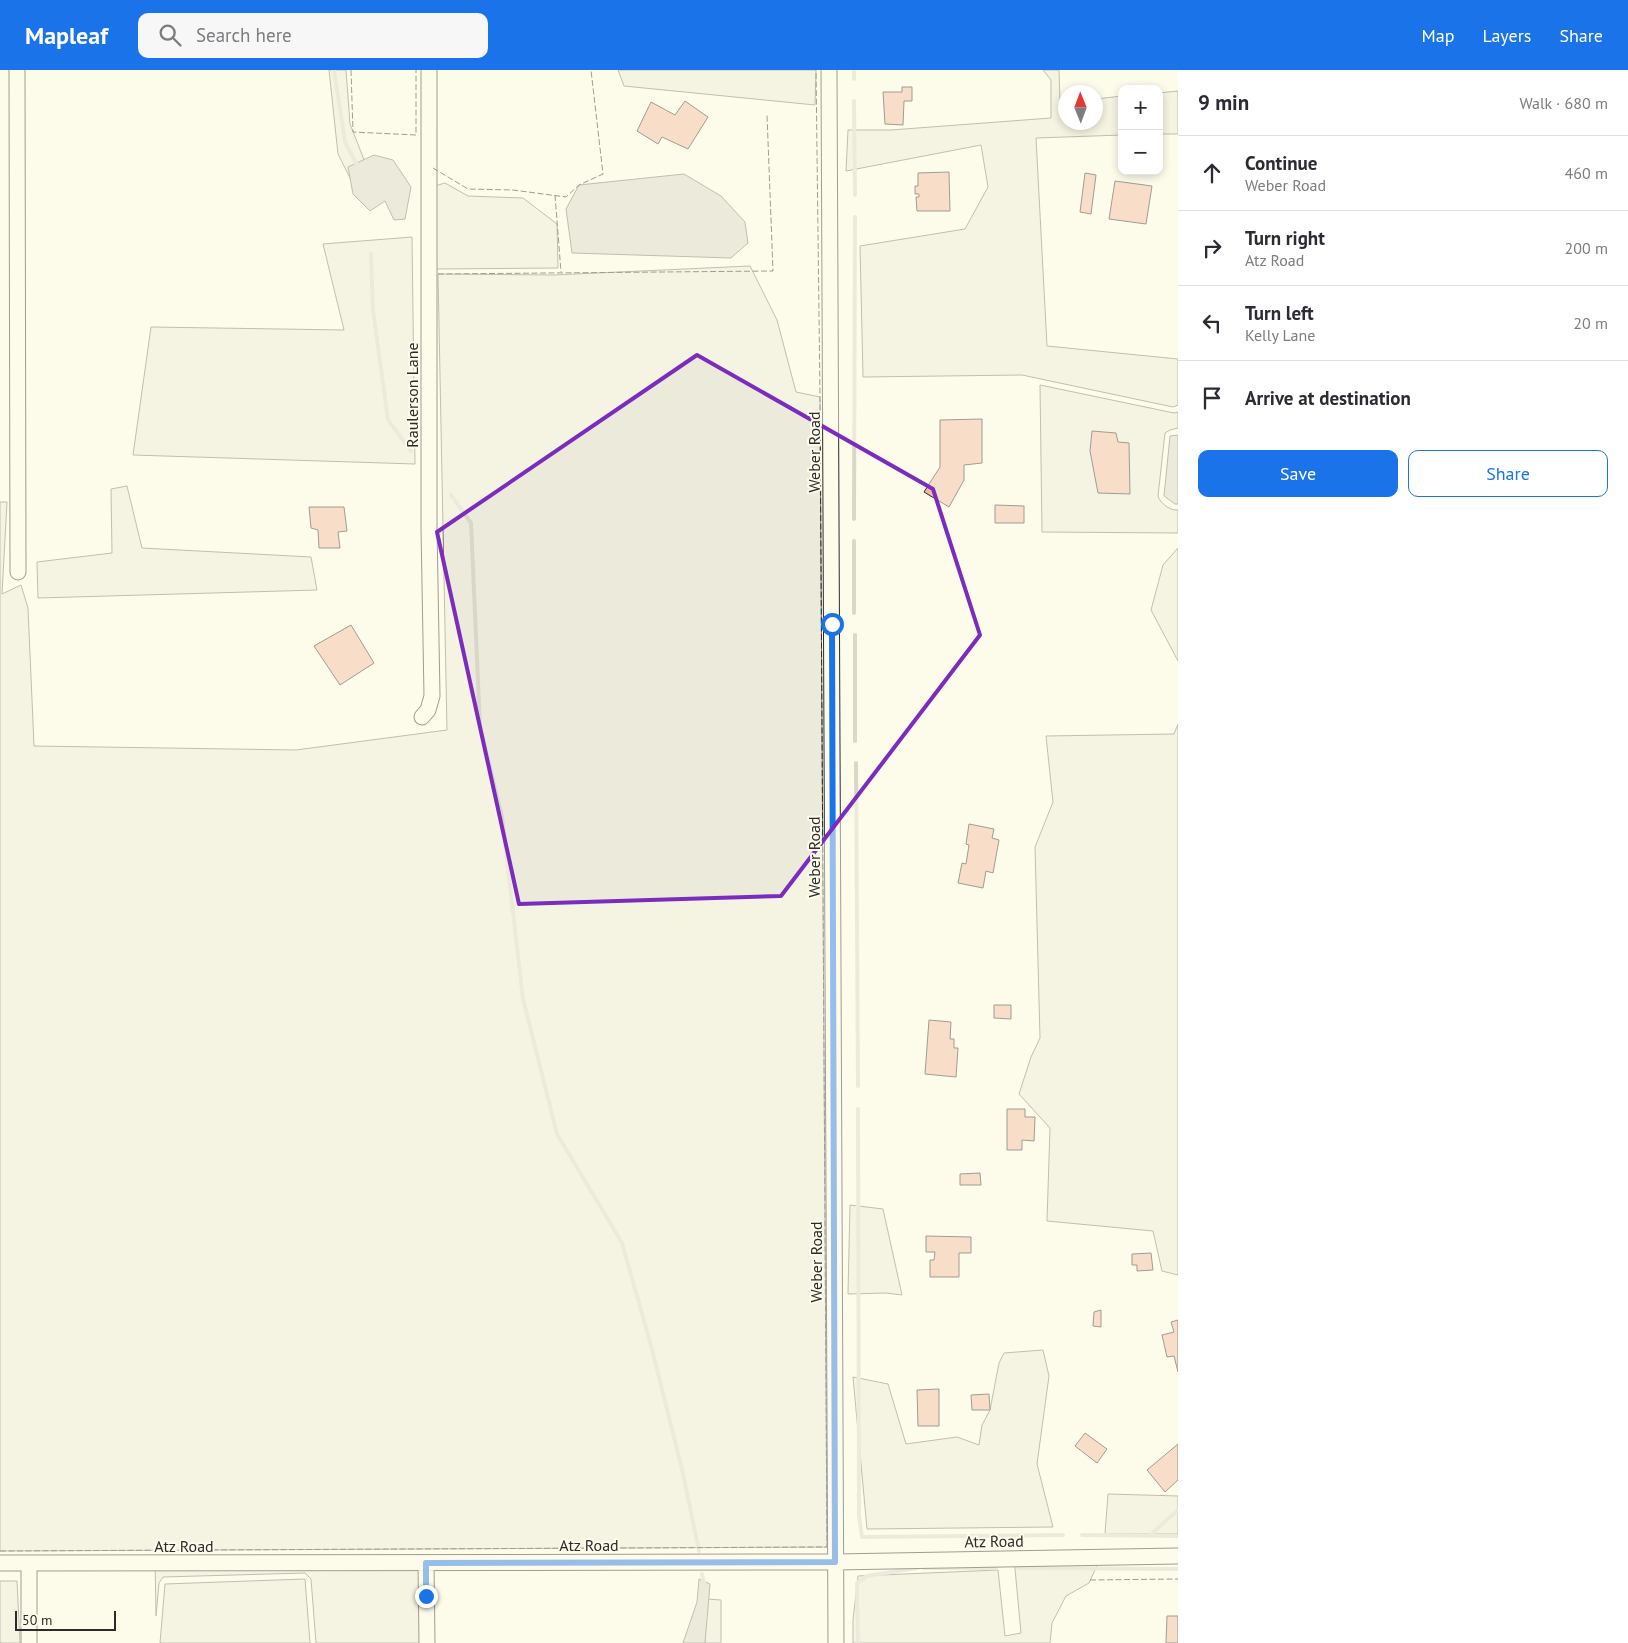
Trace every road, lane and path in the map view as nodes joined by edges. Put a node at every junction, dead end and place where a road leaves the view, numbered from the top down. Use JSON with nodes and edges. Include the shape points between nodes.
{"nodes":[{"id":1,"x":16,"y":70,"type":"edge"},
{"id":2,"x":429,"y":70,"type":"edge"},
{"id":3,"x":829,"y":70,"type":"edge"},
{"id":4,"x":18,"y":572,"type":"dead end"},
{"id":5,"x":422,"y":717,"type":"dead end"},
{"id":6,"x":1178,"y":1556,"type":"edge"},
{"id":7,"x":835,"y":1562,"type":"junction"},
{"id":8,"x":0,"y":1563,"type":"edge"},
{"id":9,"x":28,"y":1563,"type":"junction"},
{"id":10,"x":426,"y":1563,"type":"junction"},
{"id":11,"x":29,"y":1643,"type":"edge"},
{"id":12,"x":427,"y":1643,"type":"edge"},
{"id":13,"x":836,"y":1643,"type":"edge"}],
"edges":[{"from":1,"to":4,"type":"street"},
{"from":2,"to":5,"type":"street","name":"Raulerson Lane","via":[[432,696]]},
{"from":3,"to":7,"type":"street","name":"Weber Road"},
{"from":6,"to":7,"type":"street","name":"Atz Road"},
{"from":7,"to":10,"type":"street","name":"Atz Road"},
{"from":7,"to":13,"type":"street","name":"Weber Road"},
{"from":8,"to":9,"type":"street","name":"Atz Road"},
{"from":9,"to":10,"type":"street","name":"Atz Road"},
{"from":9,"to":11,"type":"street"},
{"from":10,"to":12,"type":"street"}]}
